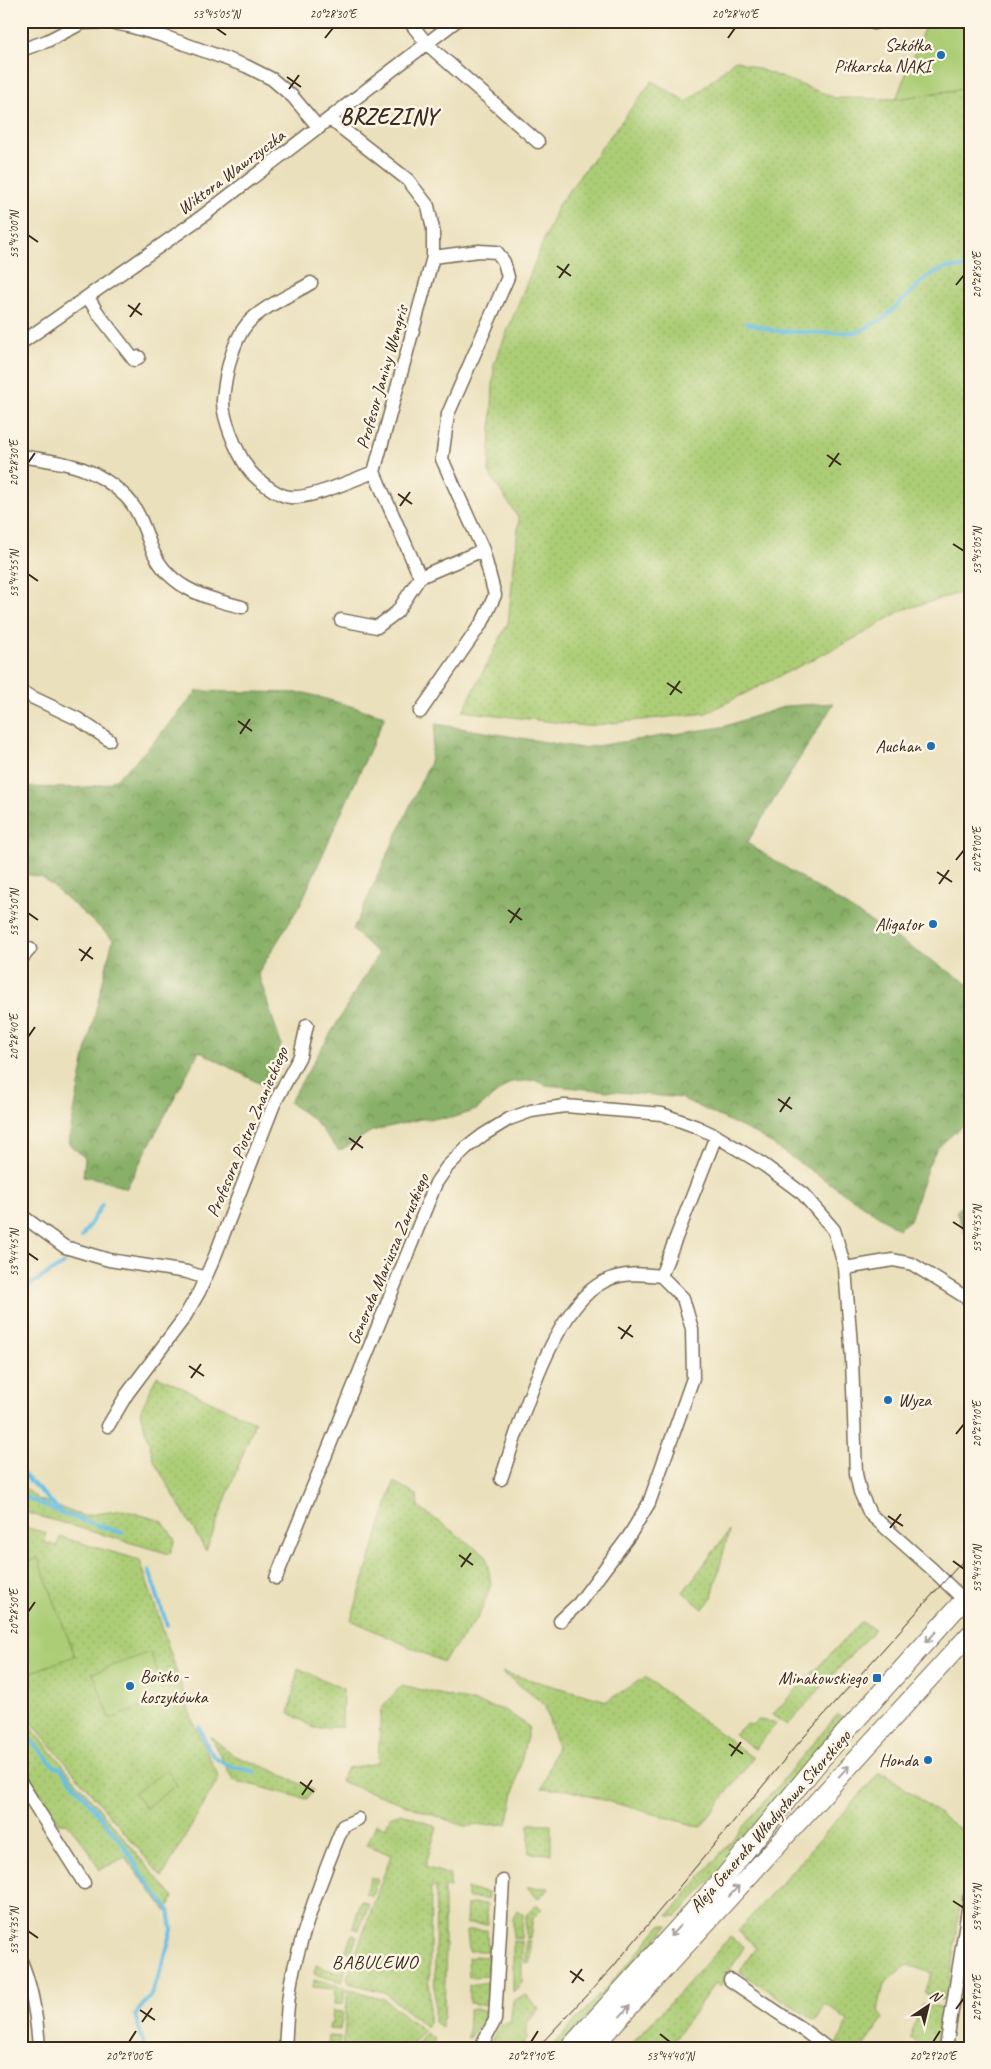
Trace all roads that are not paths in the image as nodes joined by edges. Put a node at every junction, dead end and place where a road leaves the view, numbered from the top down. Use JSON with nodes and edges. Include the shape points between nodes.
{"nodes":[{"id":1,"x":408,"y":21,"type":"edge"},
{"id":2,"x":456,"y":21,"type":"edge"},
{"id":3,"x":869,"y":21,"type":"edge"},
{"id":4,"x":878,"y":21,"type":"edge"},
{"id":5,"x":427,"y":44,"type":"junction"},
{"id":6,"x":21,"y":50,"type":"edge"},
{"id":7,"x":330,"y":119,"type":"junction"},
{"id":8,"x":319,"y":128,"type":"junction"},
{"id":9,"x":538,"y":142,"type":"dead end"},
{"id":10,"x":434,"y":257,"type":"junction"},
{"id":11,"x":311,"y":283,"type":"dead end"},
{"id":12,"x":88,"y":297,"type":"junction"},
{"id":13,"x":21,"y":343,"type":"edge"},
{"id":14,"x":139,"y":356,"type":"dead end"},
{"id":15,"x":21,"y":456,"type":"edge"},
{"id":16,"x":374,"y":472,"type":"junction"},
{"id":17,"x":483,"y":550,"type":"junction"},
{"id":18,"x":420,"y":577,"type":"junction"},
{"id":19,"x":242,"y":608,"type":"dead end"},
{"id":20,"x":342,"y":620,"type":"dead end"},
{"id":21,"x":21,"y":692,"type":"edge"},
{"id":22,"x":420,"y":712,"type":"dead end"},
{"id":23,"x":109,"y":740,"type":"dead end"},
{"id":24,"x":30,"y":949,"type":"dead end"},
{"id":25,"x":21,"y":959,"type":"edge"},
{"id":26,"x":307,"y":1026,"type":"dead end"},
{"id":27,"x":716,"y":1136,"type":"junction"},
{"id":28,"x":21,"y":1215,"type":"edge"},
{"id":29,"x":845,"y":1268,"type":"junction"},
{"id":30,"x":661,"y":1276,"type":"junction"},
{"id":31,"x":205,"y":1278,"type":"junction"},
{"id":32,"x":970,"y":1300,"type":"edge"},
{"id":33,"x":108,"y":1426,"type":"dead end"},
{"id":34,"x":501,"y":1479,"type":"dead end"},
{"id":35,"x":276,"y":1578,"type":"dead end"},
{"id":36,"x":968,"y":1600,"type":"edge"},
{"id":37,"x":560,"y":1621,"type":"dead end"},
{"id":38,"x":970,"y":1634,"type":"edge"},
{"id":39,"x":23,"y":1789,"type":"edge"},
{"id":40,"x":358,"y":1819,"type":"dead end"},
{"id":41,"x":503,"y":1881,"type":"dead end"},
{"id":42,"x":84,"y":1883,"type":"dead end"},
{"id":43,"x":970,"y":1897,"type":"edge"},
{"id":44,"x":21,"y":1961,"type":"edge"},
{"id":45,"x":730,"y":1980,"type":"dead end"},
{"id":46,"x":39,"y":2048,"type":"edge"},
{"id":47,"x":285,"y":2048,"type":"edge"},
{"id":48,"x":480,"y":2048,"type":"edge"},
{"id":49,"x":569,"y":2048,"type":"edge"},
{"id":50,"x":592,"y":2048,"type":"edge"},
{"id":51,"x":827,"y":2048,"type":"edge"},
{"id":52,"x":946,"y":2048,"type":"edge"}],
"edges":[{"from":1,"to":5,"type":"street"},
{"from":2,"to":5,"type":"street","name":"Wiktora Wawrzyczka"},
{"from":3,"to":4,"type":"street"},
{"from":5,"to":7,"type":"street","name":"Wiktora Wawrzyczka"},
{"from":5,"to":9,"type":"street"},
{"from":6,"to":8,"type":"street","via":[[82,23],[108,22],[129,26],[246,66],[272,79],[293,97]]},
{"from":7,"to":8,"type":"street","name":"Wiktora Wawrzyczka"},
{"from":7,"to":10,"type":"street","name":"Profesor Janiny Wengris","via":[[408,180],[428,206]]},
{"from":8,"to":12,"type":"street","name":"Wiktora Wawrzyczka"},
{"from":10,"to":16,"type":"street","name":"Profesor Janiny Wengris"},
{"from":10,"to":17,"type":"street","via":[[497,252],[508,277],[448,414],[442,458]]},
{"from":11,"to":16,"type":"street","via":[[270,306],[247,324],[232,350],[223,401],[230,434],[247,468],[269,488],[289,497],[309,496]]},
{"from":12,"to":13,"type":"street","name":"Wiktora Wawrzyczka"},
{"from":12,"to":14,"type":"street","via":[[134,360]]},
{"from":15,"to":19,"type":"street","via":[[78,466],[102,477],[125,495],[142,521],[163,569],[182,586],[205,598]]},
{"from":16,"to":18,"type":"street","name":"Profesor Janiny Wengris"},
{"from":17,"to":18,"type":"street"},
{"from":17,"to":22,"type":"street","via":[[495,595],[483,620]]},
{"from":18,"to":20,"type":"street","via":[[397,612],[376,627]]},
{"from":21,"to":23,"type":"street","via":[[78,719]]},
{"from":24,"to":25,"type":"street"},
{"from":26,"to":31,"type":"street","name":"Profesora Piotra Znanieckiego","via":[[300,1056],[274,1104]]},
{"from":27,"to":29,"type":"street","name":"Generała Mariusza Zaruskiego","via":[[803,1194],[834,1230]]},
{"from":27,"to":30,"type":"street"},
{"from":27,"to":35,"type":"street","name":"Generała Mariusza Zaruskiego","via":[[662,1114],[565,1106],[531,1111],[510,1119],[472,1144],[447,1167],[428,1201]]},
{"from":28,"to":31,"type":"street","via":[[65,1247],[109,1260],[187,1272]]},
{"from":29,"to":32,"type":"street","via":[[893,1260],[912,1264]]},
{"from":29,"to":36,"type":"street","name":"Generała Mariusza Zaruskiego","via":[[856,1474],[860,1492],[870,1514]]},
{"from":30,"to":34,"type":"street","via":[[620,1275],[592,1289],[576,1305],[537,1377]]},
{"from":30,"to":37,"type":"street","via":[[683,1298],[692,1329],[693,1378],[649,1503],[579,1603]]},
{"from":31,"to":33,"type":"street","name":"Profesora Piotra Znanieckiego","via":[[184,1318],[127,1394]]},
{"from":36,"to":49,"type":"main road","name":"Aleja Generała Władysława Sikorskiego","one_way":true,"via":[[823,1758],[717,1884]]},
{"from":50,"to":38,"type":"main road","name":"Aleja Generała Władysława Sikorskiego","one_way":true},
{"from":39,"to":42,"type":"street"},
{"from":40,"to":47,"type":"street","via":[[343,1826],[302,1937],[293,1969]]},
{"from":41,"to":48,"type":"street","via":[[495,2020]]},
{"from":43,"to":52,"type":"street"},
{"from":44,"to":46,"type":"street","via":[[36,2014]]},
{"from":45,"to":51,"type":"street"}]}
